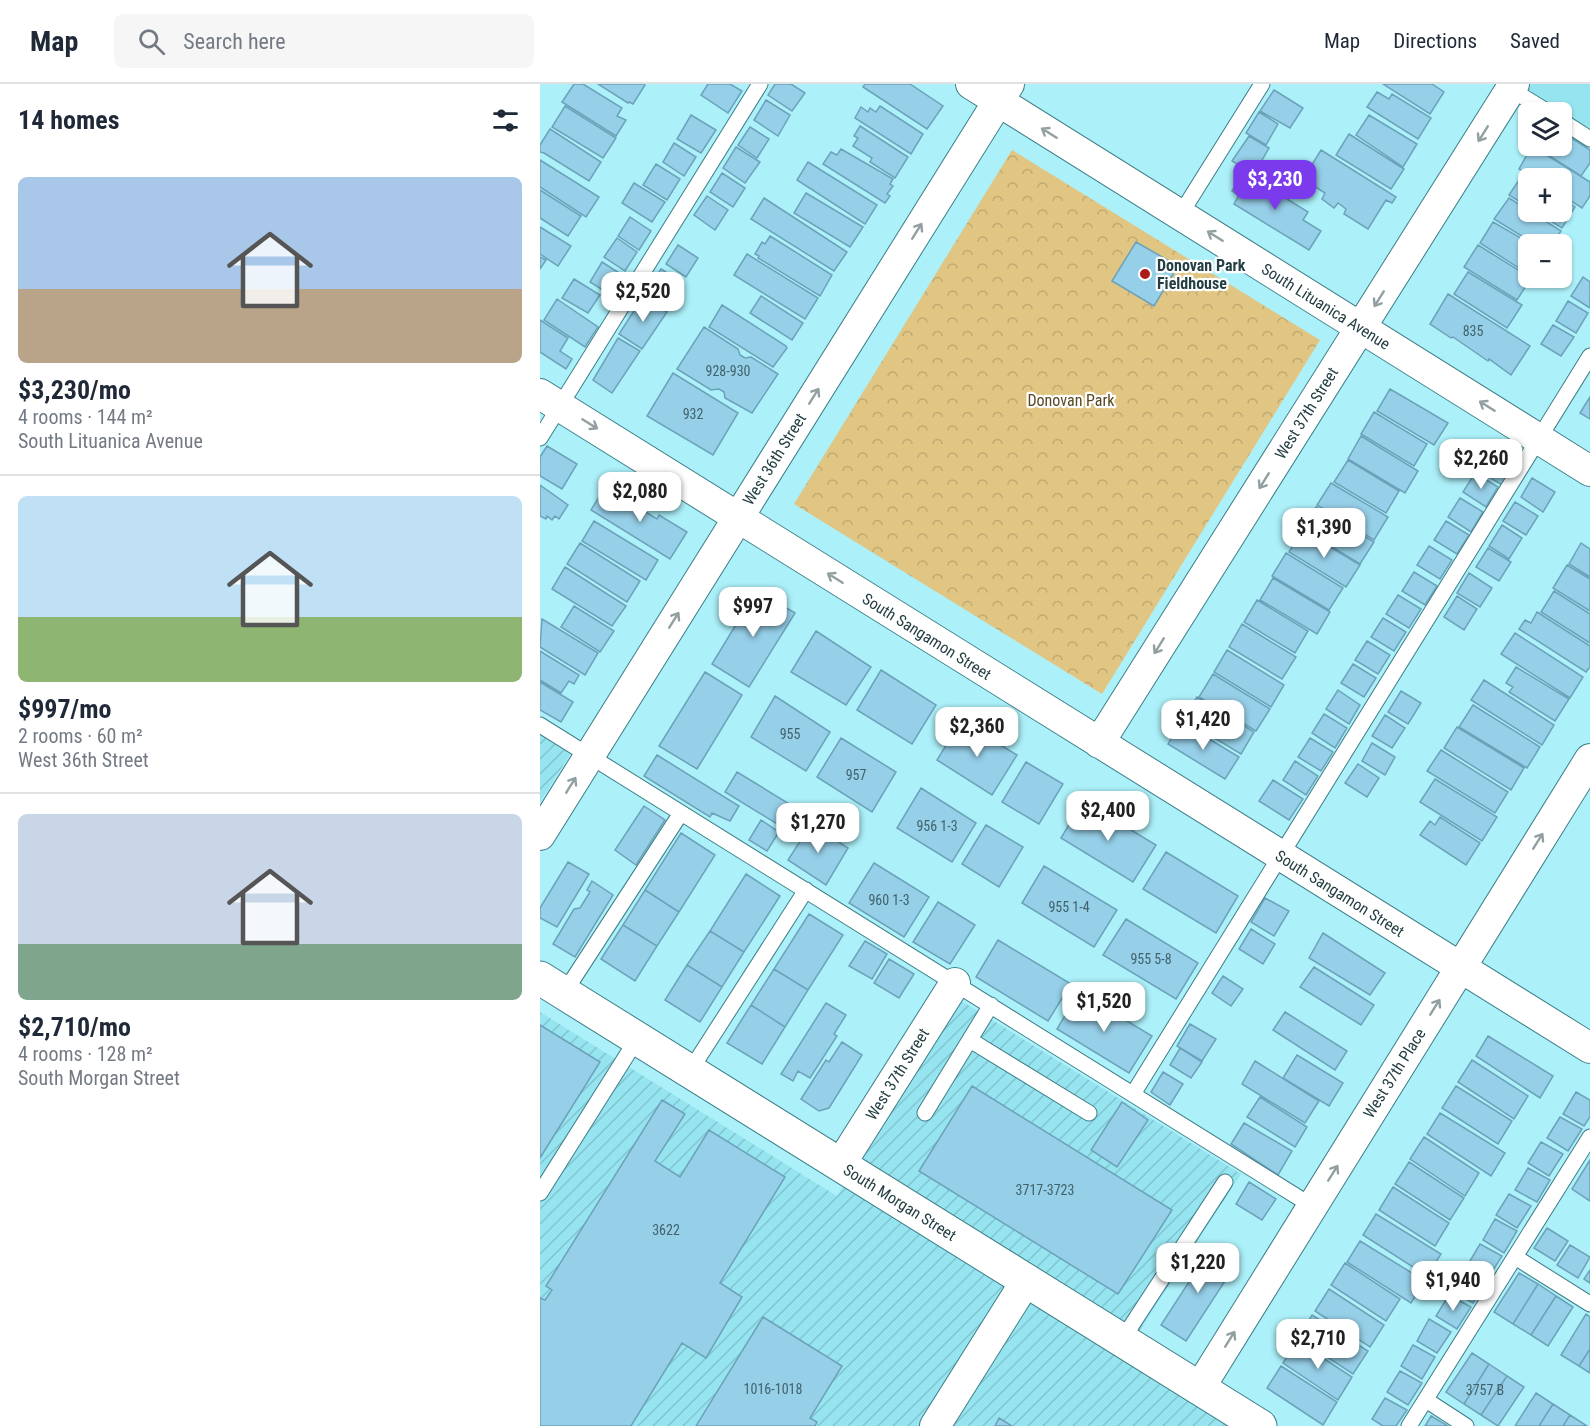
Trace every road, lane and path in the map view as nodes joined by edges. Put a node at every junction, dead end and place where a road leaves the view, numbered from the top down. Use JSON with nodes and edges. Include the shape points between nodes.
{"nodes":[{"id":1,"x":760,"y":84,"type":"edge"},
{"id":2,"x":971,"y":84,"type":"edge"},
{"id":3,"x":1262,"y":84,"type":"edge"},
{"id":4,"x":1509,"y":86,"type":"edge"},
{"id":5,"x":1004,"y":93,"type":"edge"},
{"id":6,"x":1533,"y":102,"type":"edge"},
{"id":7,"x":1572,"y":127,"type":"edge"},
{"id":8,"x":1590,"y":139,"type":"edge"},
{"id":9,"x":1180,"y":215,"type":"junction"},
{"id":10,"x":1361,"y":328,"type":"junction"},
{"id":11,"x":1590,"y":356,"type":"edge"},
{"id":12,"x":550,"y":400,"type":"edge"},
{"id":13,"x":540,"y":438,"type":"edge"},
{"id":14,"x":1539,"y":439,"type":"junction"},
{"id":15,"x":1590,"y":471,"type":"edge"},
{"id":16,"x":738,"y":517,"type":"junction"},
{"id":17,"x":540,"y":725,"type":"edge"},
{"id":18,"x":1099,"y":743,"type":"junction"},
{"id":19,"x":590,"y":756,"type":"junction"},
{"id":20,"x":1590,"y":759,"type":"edge"},
{"id":21,"x":681,"y":813,"type":"junction"},
{"id":22,"x":540,"y":835,"type":"edge"},
{"id":23,"x":1281,"y":856,"type":"junction"},
{"id":24,"x":806,"y":890,"type":"junction"},
{"id":25,"x":1459,"y":967,"type":"junction"},
{"id":26,"x":955,"y":983,"type":"junction"},
{"id":27,"x":552,"y":986,"type":"edge"},
{"id":28,"x":991,"y":1005,"type":"junction"},
{"id":29,"x":637,"y":1039,"type":"junction"},
{"id":30,"x":970,"y":1040,"type":"junction"},
{"id":31,"x":1590,"y":1048,"type":"edge"},
{"id":32,"x":690,"y":1071,"type":"junction"},
{"id":33,"x":1133,"y":1094,"type":"junction"},
{"id":34,"x":925,"y":1113,"type":"dead end"},
{"id":35,"x":1089,"y":1113,"type":"dead end"},
{"id":36,"x":1590,"y":1137,"type":"edge"},
{"id":37,"x":840,"y":1165,"type":"junction"},
{"id":38,"x":1225,"y":1182,"type":"dead end"},
{"id":39,"x":540,"y":1193,"type":"edge"},
{"id":40,"x":1312,"y":1206,"type":"junction"},
{"id":41,"x":1515,"y":1257,"type":"junction"},
{"id":42,"x":1026,"y":1281,"type":"junction"},
{"id":43,"x":1590,"y":1304,"type":"edge"},
{"id":44,"x":1122,"y":1340,"type":"junction"},
{"id":45,"x":1199,"y":1389,"type":"junction"},
{"id":46,"x":1425,"y":1400,"type":"junction"},
{"id":47,"x":935,"y":1426,"type":"edge"},
{"id":48,"x":1260,"y":1426,"type":"edge"},
{"id":49,"x":1409,"y":1426,"type":"edge"},
{"id":50,"x":1466,"y":1426,"type":"edge"}],
"edges":[{"from":1,"to":12,"type":"lane"},
{"from":2,"to":5,"type":"street","name":"South Lituanica Avenue"},
{"from":3,"to":9,"type":"lane"},
{"from":4,"to":6,"type":"lane"},
{"from":4,"to":10,"type":"street","name":"West 37th Street","one_way":true},
{"from":9,"to":5,"type":"street","name":"South Lituanica Avenue","one_way":true},
{"from":16,"to":5,"type":"street","name":"West 36th Street","one_way":true},
{"from":7,"to":8,"type":"lane"},
{"from":10,"to":9,"type":"street","name":"South Lituanica Avenue","one_way":true},
{"from":14,"to":10,"type":"street","name":"South Lituanica Avenue","one_way":true},
{"from":10,"to":18,"type":"street","name":"West 37th Street","one_way":true},
{"from":11,"to":14,"type":"lane"},
{"from":12,"to":13,"type":"lane"},
{"from":12,"to":16,"type":"street","name":"South Sangamon Street","one_way":true},
{"from":14,"to":15,"type":"street","name":"South Lituanica Avenue"},
{"from":14,"to":23,"type":"lane"},
{"from":18,"to":16,"type":"street","name":"South Sangamon Street","one_way":true},
{"from":19,"to":16,"type":"street","name":"West 36th Street","one_way":true},
{"from":17,"to":19,"type":"lane"},
{"from":18,"to":23,"type":"street","name":"South Sangamon Street"},
{"from":19,"to":21,"type":"lane"},
{"from":22,"to":19,"type":"street","name":"West 36th Street","one_way":true},
{"from":25,"to":20,"type":"street","name":"West 37th Place","one_way":true},
{"from":21,"to":24,"type":"lane"},
{"from":21,"to":27,"type":"lane"},
{"from":23,"to":25,"type":"street","name":"South Sangamon Street"},
{"from":23,"to":33,"type":"lane"},
{"from":24,"to":26,"type":"lane"},
{"from":24,"to":32,"type":"lane"},
{"from":25,"to":31,"type":"street","name":"South Sangamon Street"},
{"from":40,"to":25,"type":"street","name":"West 37th Place","one_way":true},
{"from":26,"to":28,"type":"lane"},
{"from":26,"to":37,"type":"street","name":"West 37th Street"},
{"from":27,"to":29,"type":"street","name":"South Morgan Street"},
{"from":28,"to":30,"type":"lane"},
{"from":28,"to":33,"type":"lane"},
{"from":29,"to":32,"type":"street","name":"South Morgan Street"},
{"from":29,"to":39,"type":"lane"},
{"from":30,"to":34,"type":"lane"},
{"from":30,"to":35,"type":"lane"},
{"from":32,"to":37,"type":"street","name":"South Morgan Street"},
{"from":33,"to":40,"type":"lane"},
{"from":36,"to":41,"type":"lane"},
{"from":37,"to":42,"type":"street","name":"South Morgan Street"},
{"from":38,"to":44,"type":"lane"},
{"from":45,"to":40,"type":"street","name":"West 37th Place","one_way":true},
{"from":41,"to":43,"type":"lane"},
{"from":41,"to":46,"type":"lane"},
{"from":42,"to":44,"type":"street","name":"South Morgan Street"},
{"from":42,"to":47,"type":"street"},
{"from":44,"to":45,"type":"street","name":"South Morgan Street"},
{"from":45,"to":48,"type":"street","name":"South Morgan Street"},
{"from":46,"to":49,"type":"lane"},
{"from":46,"to":50,"type":"lane"}]}
